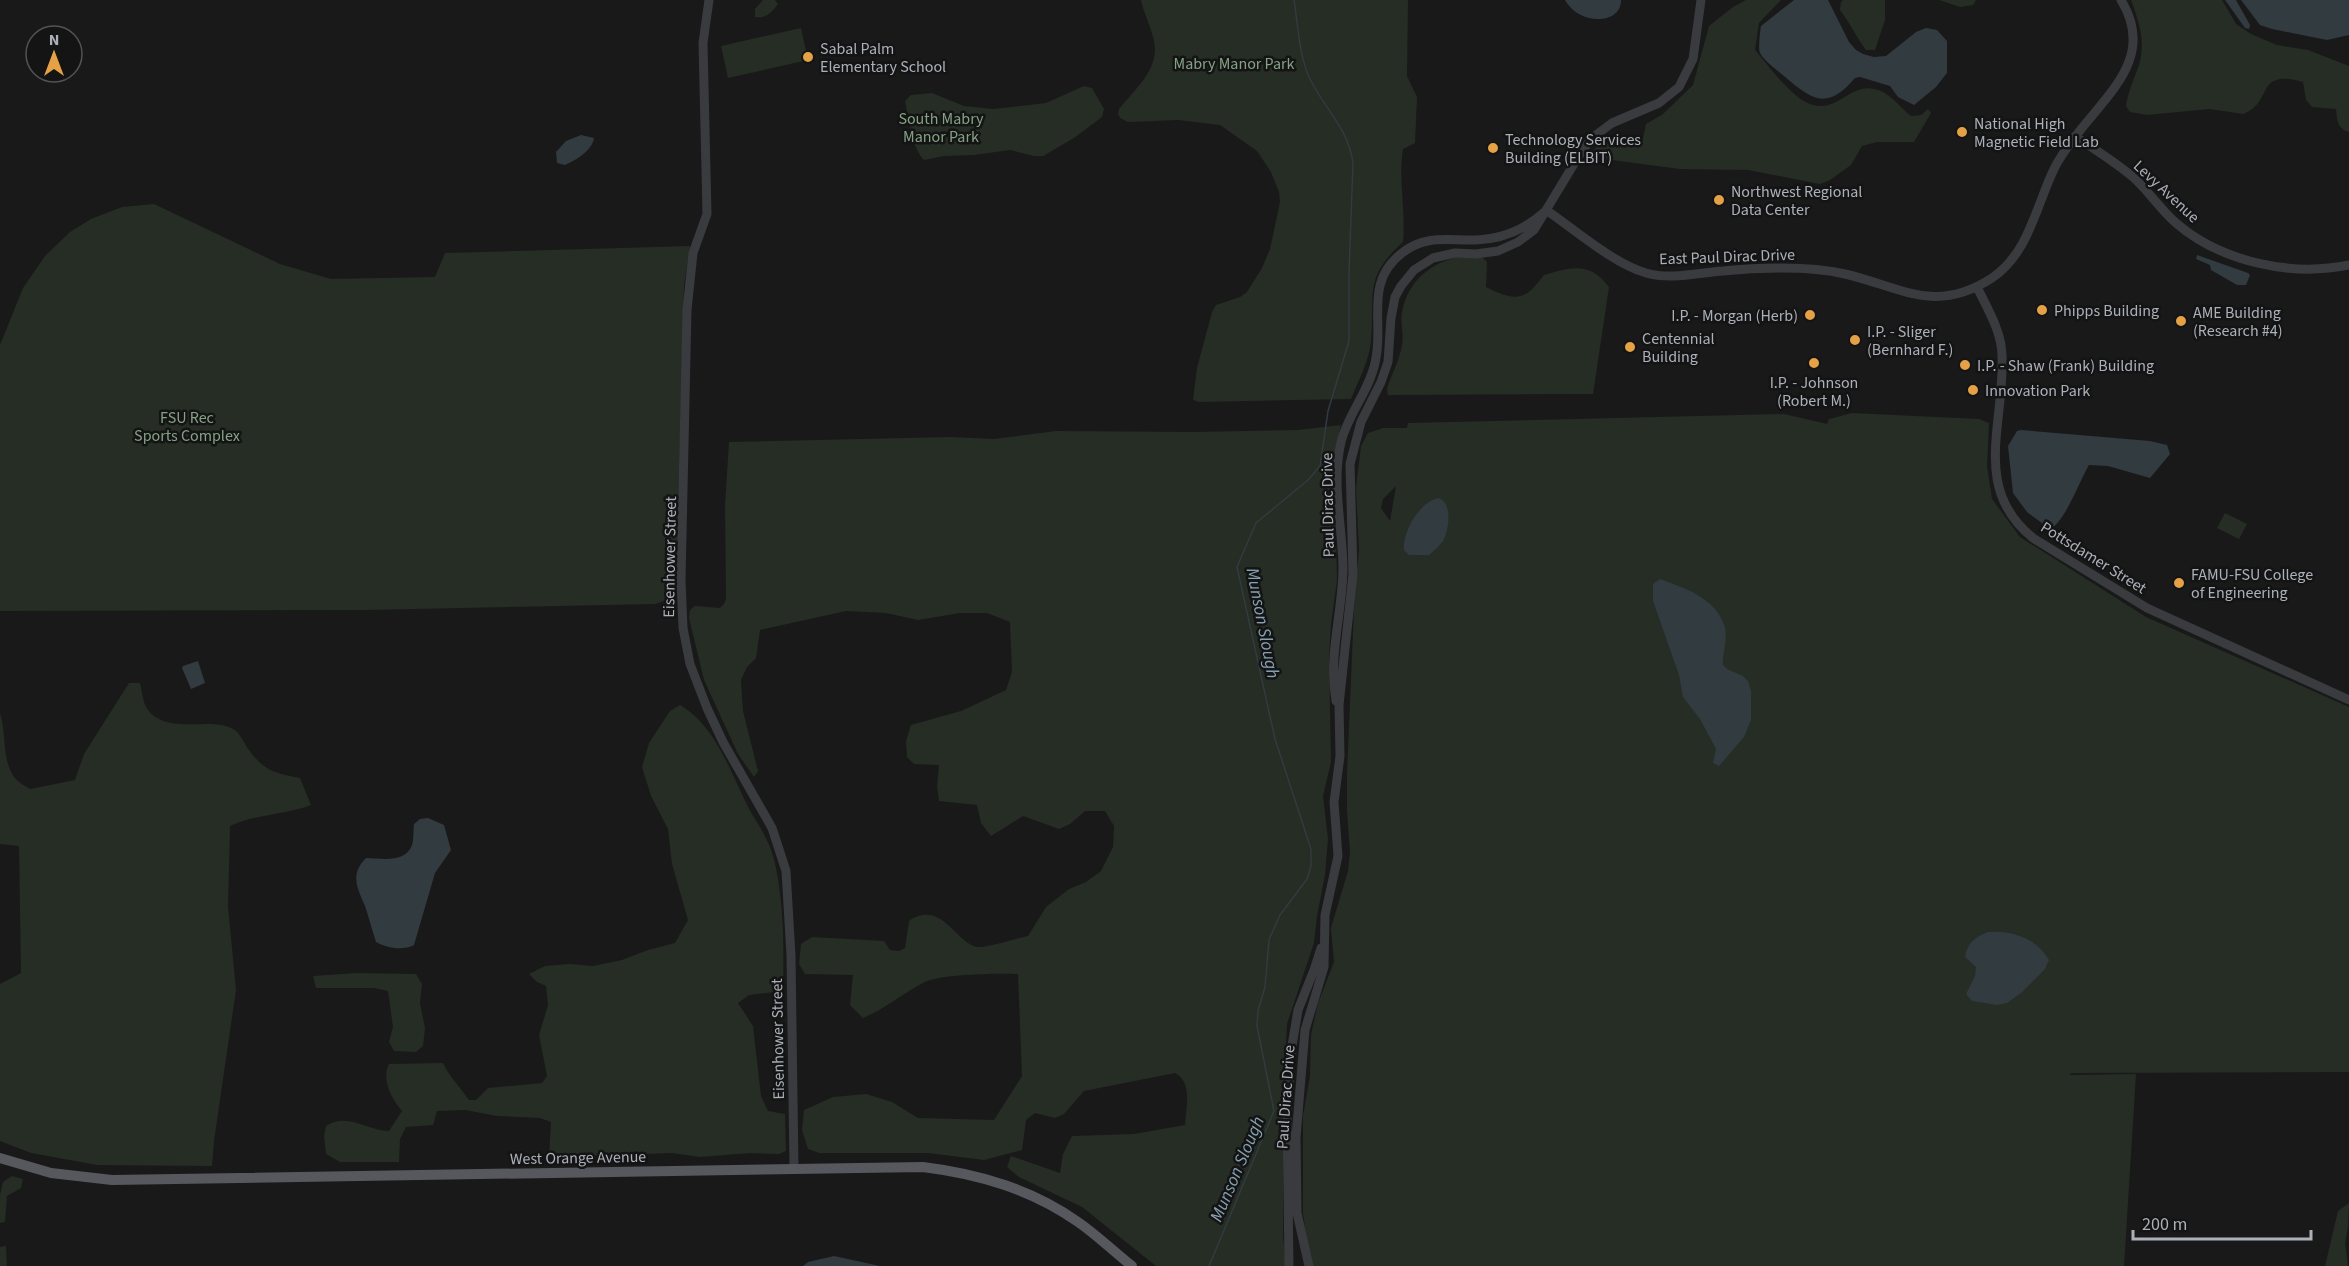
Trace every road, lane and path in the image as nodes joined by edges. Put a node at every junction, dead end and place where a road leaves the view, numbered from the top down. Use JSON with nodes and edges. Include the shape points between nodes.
{"nodes":[{"id":1,"x":709,"y":0,"type":"edge"},
{"id":2,"x":1701,"y":0,"type":"edge"},
{"id":3,"x":2121,"y":0,"type":"edge"},
{"id":4,"x":2075,"y":136,"type":"junction"},
{"id":5,"x":1546,"y":210,"type":"junction"},
{"id":6,"x":1428,"y":240,"type":"junction"},
{"id":7,"x":1433,"y":258,"type":"junction"},
{"id":8,"x":2349,"y":265,"type":"edge"},
{"id":9,"x":1977,"y":287,"type":"junction"},
{"id":10,"x":2349,"y":699,"type":"edge"},
{"id":11,"x":1338,"y":714,"type":"junction"},
{"id":12,"x":1324,"y":931,"type":"junction"},
{"id":13,"x":0,"y":1158,"type":"edge"},
{"id":14,"x":794,"y":1168,"type":"junction"},
{"id":15,"x":1132,"y":1266,"type":"edge"},
{"id":16,"x":1289,"y":1266,"type":"edge"},
{"id":17,"x":1309,"y":1266,"type":"edge"}],
"edges":[{"from":1,"to":14,"type":"street","name":"Eisenhower Street","via":[[703,43],[707,214],[692,257],[687,310],[682,610],[686,646],[699,689],[723,742],[772,828],[786,871]]},
{"from":2,"to":5,"type":"street","via":[[1693,59],[1679,87],[1659,103],[1612,123],[1592,138]]},
{"from":3,"to":4,"type":"street","name":"East Paul Dirac Drive","via":[[2131,28],[2129,60],[2120,82]]},
{"from":4,"to":8,"type":"street","name":"Levy Avenue","via":[[2136,180],[2177,224],[2212,246],[2278,267],[2321,270]]},
{"from":4,"to":9,"type":"street","name":"East Paul Dirac Drive","via":[[2055,165],[2017,253]]},
{"from":5,"to":6,"type":"street","name":"Paul Dirac Drive","via":[[1503,236]]},
{"from":5,"to":7,"type":"street","name":"Paul Dirac Drive","via":[[1534,230],[1509,247]]},
{"from":5,"to":9,"type":"street","name":"East Paul Dirac Drive","via":[[1626,265],[1654,275],[1785,268],[1845,274],[1917,296],[1944,296]]},
{"from":6,"to":7,"type":"street"},
{"from":6,"to":11,"type":"street","name":"Paul Dirac Drive","via":[[1402,253],[1383,277],[1377,298],[1376,362],[1348,421],[1339,451],[1343,570],[1332,667]]},
{"from":7,"to":11,"type":"street","name":"Paul Dirac Drive","via":[[1414,270],[1395,297],[1388,362],[1360,422],[1352,453],[1349,486],[1353,574]]},
{"from":9,"to":10,"type":"street","name":"Pottsdamer Street","via":[[1999,334],[2002,356],[1996,479],[2007,510],[2021,527],[2147,608]]},
{"from":11,"to":12,"type":"street","name":"Paul Dirac Drive","via":[[1340,756],[1334,802],[1338,856]]},
{"from":12,"to":16,"type":"street","name":"Paul Dirac Drive","via":[[1292,1041],[1287,1117]]},
{"from":12,"to":17,"type":"street","name":"Paul Dirac Drive","via":[[1324,967],[1305,1030],[1296,1137],[1297,1213]]},
{"from":13,"to":14,"type":"main road","name":"West Orange Avenue","via":[[51,1173],[112,1180]]},
{"from":14,"to":15,"type":"main road","name":"West Orange Avenue","via":[[923,1167],[988,1179],[1042,1199]]}]}
